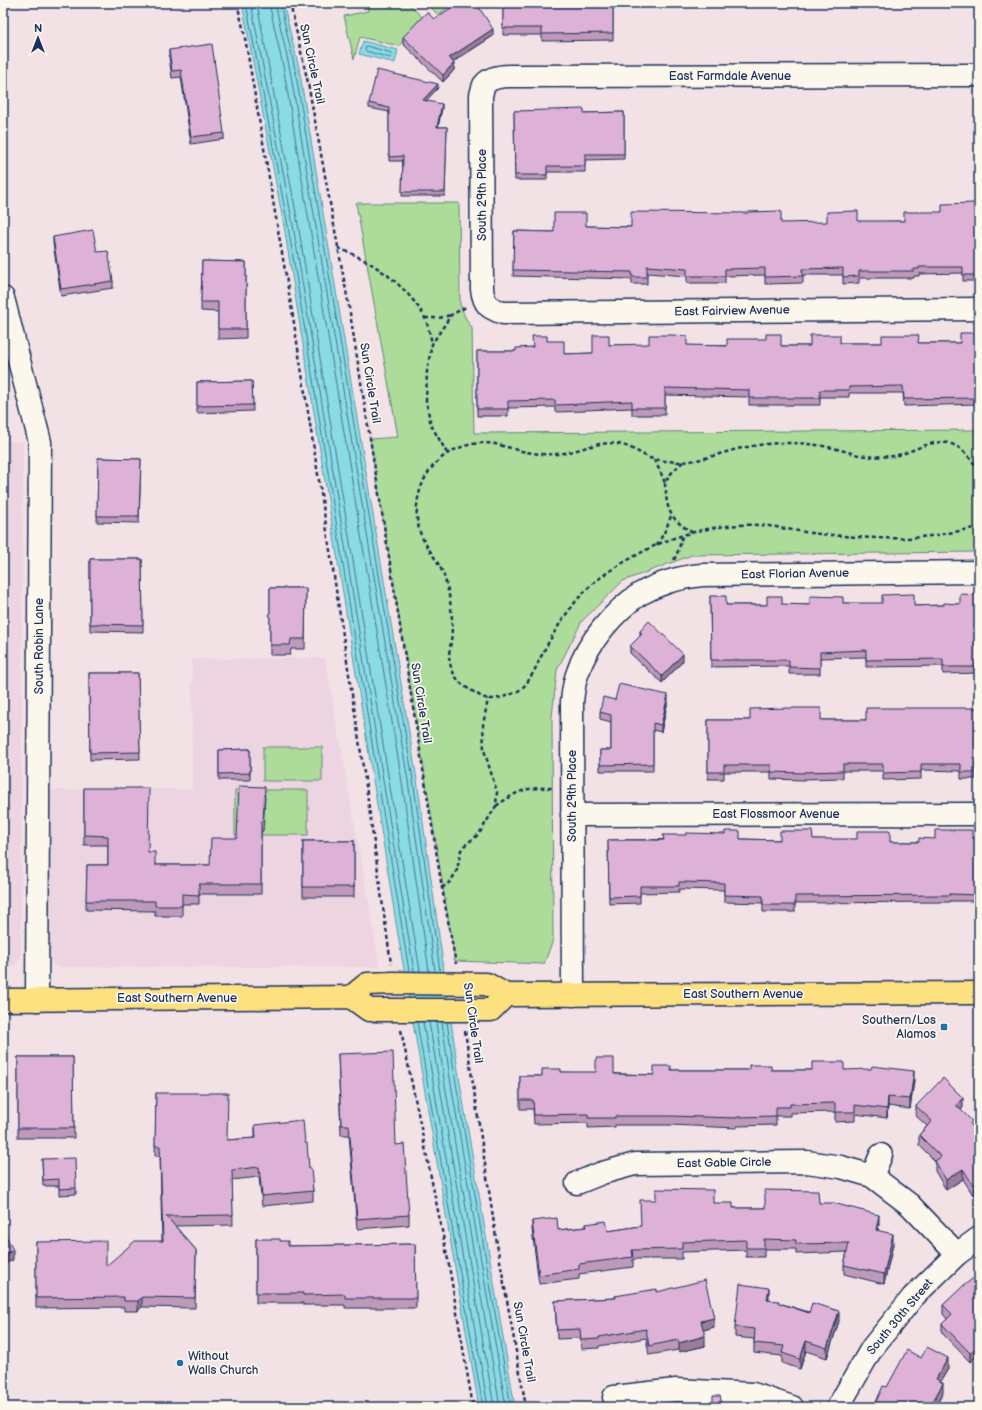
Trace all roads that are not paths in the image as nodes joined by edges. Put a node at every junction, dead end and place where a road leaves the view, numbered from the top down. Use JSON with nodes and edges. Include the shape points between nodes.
{"nodes":[{"id":1,"x":979,"y":75,"type":"edge"},
{"id":2,"x":484,"y":85,"type":"joint"},
{"id":3,"x":3,"y":298,"type":"edge"},
{"id":4,"x":485,"y":301,"type":"joint"},
{"id":5,"x":979,"y":309,"type":"edge"},
{"id":6,"x":979,"y":572,"type":"edge"},
{"id":7,"x":620,"y":611,"type":"joint"},
{"id":8,"x":572,"y":814,"type":"junction"},
{"id":9,"x":979,"y":814,"type":"edge"},
{"id":10,"x":979,"y":993,"type":"edge"},
{"id":11,"x":506,"y":995,"type":"junction"},
{"id":12,"x":573,"y":995,"type":"junction"},
{"id":13,"x":351,"y":997,"type":"junction"},
{"id":14,"x":3,"y":1000,"type":"edge"},
{"id":15,"x":37,"y":1000,"type":"junction"},
{"id":16,"x":881,"y":1155,"type":"dead end"},
{"id":17,"x":872,"y":1176,"type":"junction"},
{"id":18,"x":577,"y":1183,"type":"dead end"},
{"id":19,"x":979,"y":1238,"type":"edge"},
{"id":20,"x":957,"y":1254,"type":"junction"},
{"id":21,"x":614,"y":1397,"type":"dead end"},
{"id":22,"x":792,"y":1407,"type":"edge"},
{"id":23,"x":838,"y":1407,"type":"edge"}],
"edges":[{"from":1,"to":2,"type":"street","name":"East Farmdale Avenue","via":[[510,76],[492,79]]},
{"from":2,"to":4,"type":"street","name":"South 29th Place","via":[[481,95]]},
{"from":3,"to":15,"type":"street","name":"South Robin Lane","via":[[40,442]]},
{"from":4,"to":5,"type":"street","name":"East Fairview Avenue","via":[[503,313]]},
{"from":6,"to":7,"type":"street","name":"East Florian Avenue","via":[[702,575],[667,582],[641,593]]},
{"from":7,"to":8,"type":"street","name":"South 29th Place","via":[[590,645],[577,672],[572,702]]},
{"from":8,"to":9,"type":"street","name":"East Flossmoor Avenue"},
{"from":8,"to":12,"type":"street","name":"South 29th Place"},
{"from":10,"to":12,"type":"main road","name":"East Southern Avenue"},
{"from":11,"to":12,"type":"main road","name":"East Southern Avenue"},
{"from":11,"to":13,"type":"main road","via":[[487,984],[398,983],[367,984]]},
{"from":11,"to":13,"type":"main road","via":[[491,1010],[369,1010]]},
{"from":13,"to":15,"type":"main road","name":"East Southern Avenue"},
{"from":14,"to":15,"type":"main road","name":"East Southern Avenue"},
{"from":16,"to":17,"type":"street"},
{"from":17,"to":18,"type":"street","name":"East Gable Circle","via":[[841,1167],[807,1162],[635,1164]]},
{"from":17,"to":20,"type":"street","name":"East Gable Circle","via":[[910,1205]]},
{"from":19,"to":20,"type":"street","name":"South 30th Street"},
{"from":20,"to":23,"type":"street","name":"South 30th Street","via":[[913,1297],[872,1348]]},
{"from":21,"to":22,"type":"street","via":[[676,1390],[752,1394]]}]}
